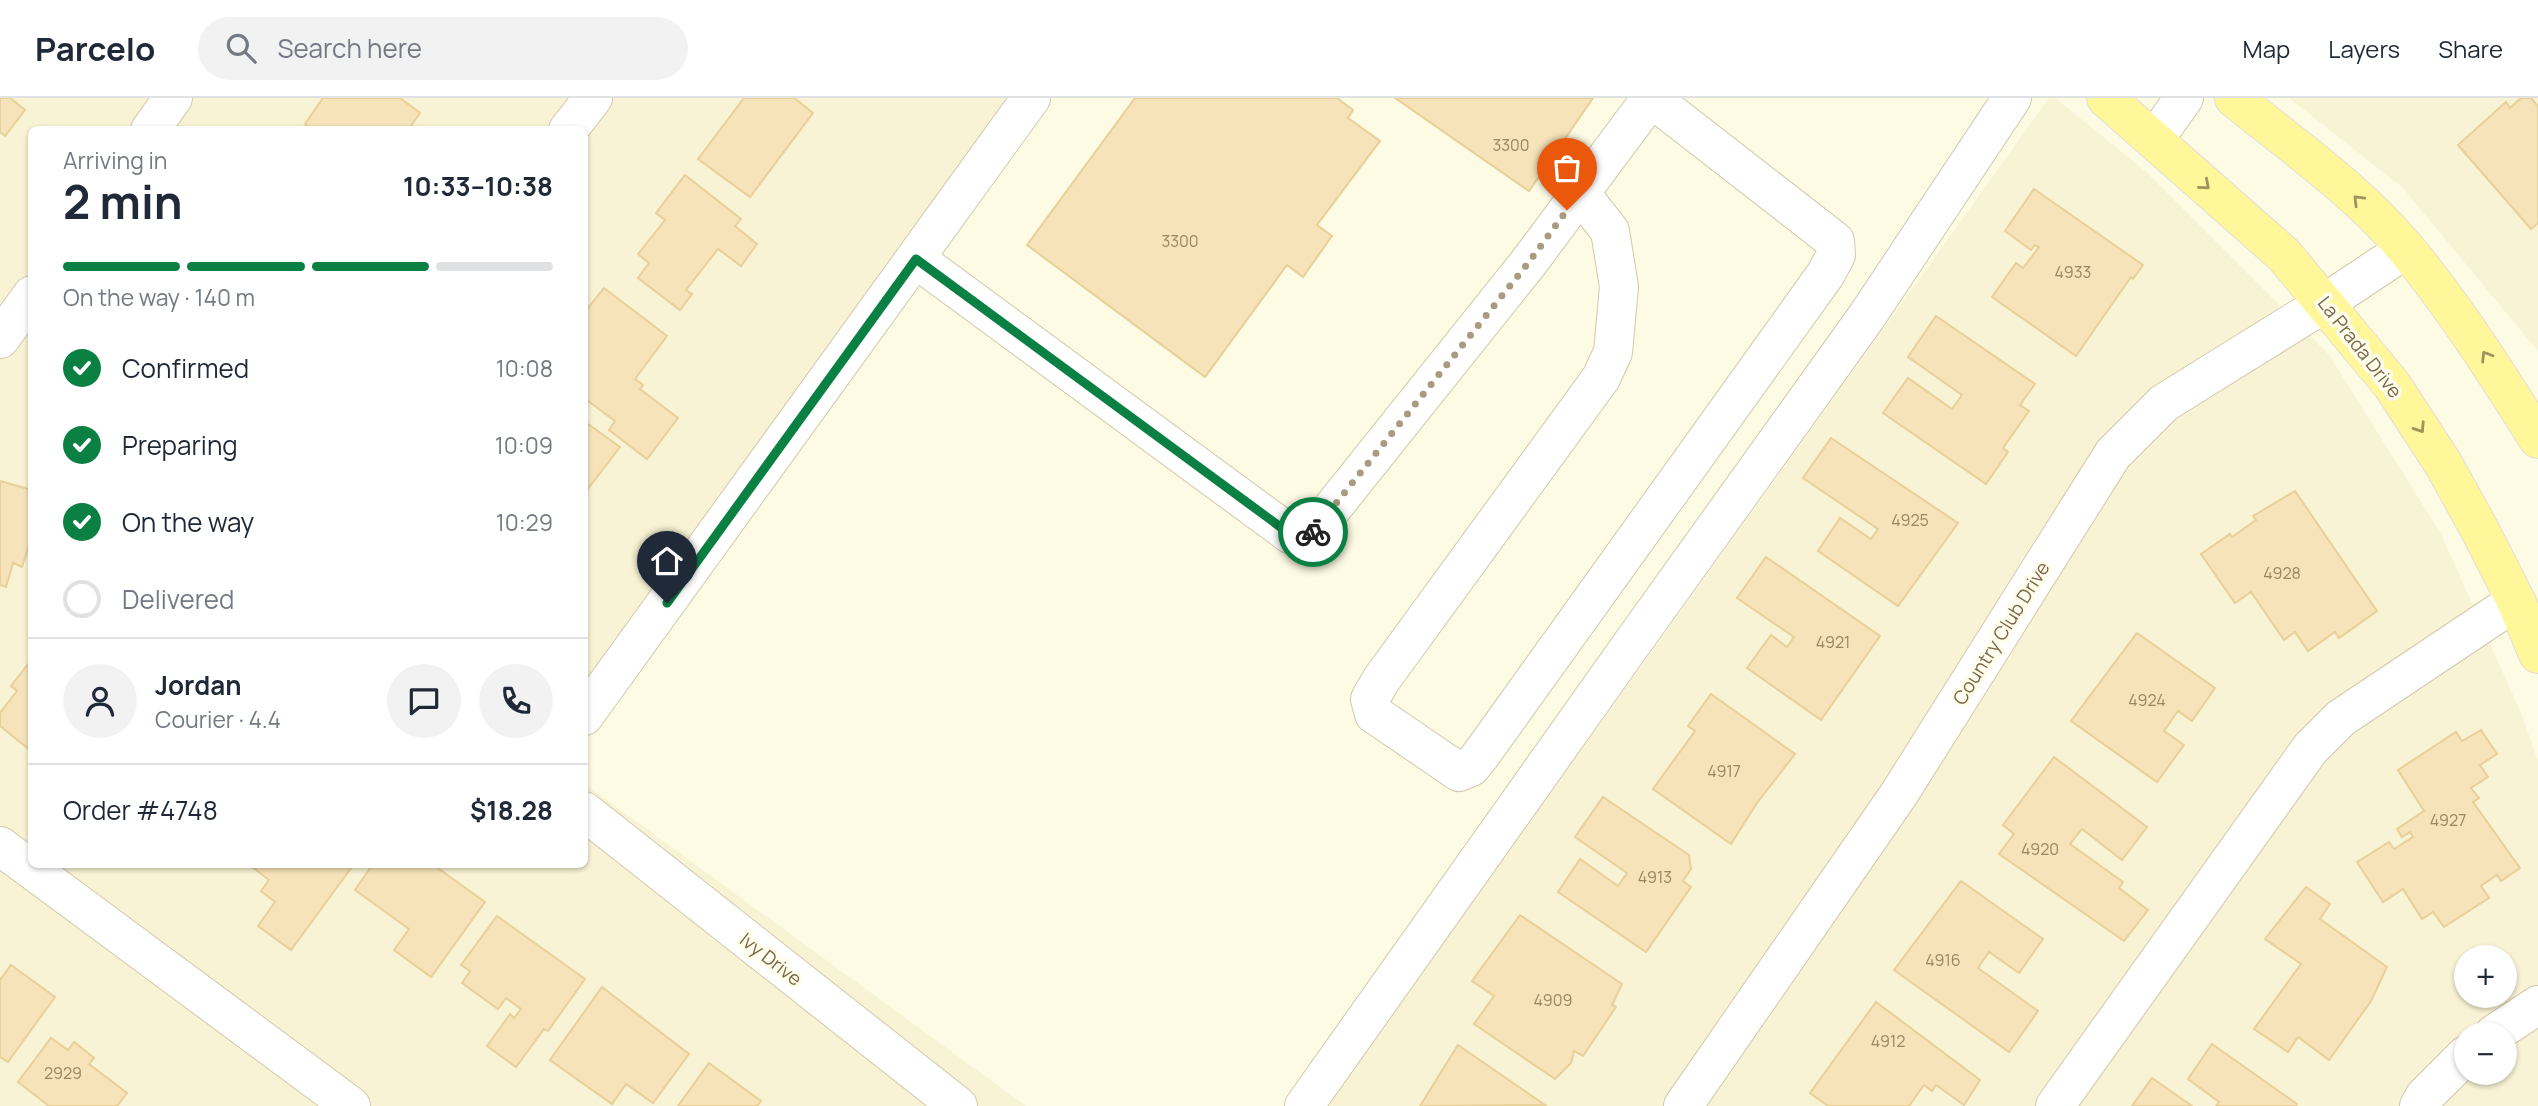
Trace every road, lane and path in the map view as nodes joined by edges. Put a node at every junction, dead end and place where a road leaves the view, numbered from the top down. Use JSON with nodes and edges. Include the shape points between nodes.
{"nodes":[{"id":1,"x":173,"y":98,"type":"edge"},
{"id":2,"x":593,"y":98,"type":"edge"},
{"id":3,"x":1031,"y":98,"type":"edge"},
{"id":4,"x":1651,"y":98,"type":"edge"},
{"id":5,"x":2012,"y":98,"type":"edge"},
{"id":6,"x":2106,"y":98,"type":"edge"},
{"id":7,"x":2184,"y":98,"type":"edge"},
{"id":8,"x":2234,"y":98,"type":"edge"},
{"id":9,"x":153,"y":126,"type":"edge"},
{"id":10,"x":571,"y":126,"type":"edge"},
{"id":11,"x":2154,"y":140,"type":"junction"},
{"id":12,"x":1580,"y":193,"type":"junction"},
{"id":13,"x":2406,"y":248,"type":"junction"},
{"id":14,"x":916,"y":259,"type":"junction"},
{"id":15,"x":28,"y":300,"type":"edge"},
{"id":16,"x":2325,"y":303,"type":"junction"},
{"id":17,"x":0,"y":339,"type":"edge"},
{"id":18,"x":2538,"y":439,"type":"edge"},
{"id":19,"x":2516,"y":601,"type":"junction"},
{"id":20,"x":2538,"y":654,"type":"edge"},
{"id":21,"x":588,"y":710,"type":"edge"},
{"id":22,"x":588,"y":814,"type":"edge"},
{"id":23,"x":0,"y":846,"type":"edge"},
{"id":24,"x":28,"y":867,"type":"edge"},
{"id":25,"x":30,"y":868,"type":"edge"},
{"id":26,"x":2538,"y":1005,"type":"edge"},
{"id":27,"x":2512,"y":1022,"type":"edge"},
{"id":28,"x":2454,"y":1067,"type":"edge"},
{"id":29,"x":351,"y":1106,"type":"edge"},
{"id":30,"x":958,"y":1106,"type":"edge"},
{"id":31,"x":1304,"y":1106,"type":"edge"},
{"id":32,"x":1683,"y":1106,"type":"edge"},
{"id":33,"x":2055,"y":1106,"type":"edge"},
{"id":34,"x":2419,"y":1106,"type":"edge"}],
"edges":[{"from":1,"to":9,"type":"street"},
{"from":2,"to":10,"type":"street"},
{"from":3,"to":14,"type":"street"},
{"from":4,"to":12,"type":"street"},
{"from":4,"to":12,"type":"street","via":[[1835,241],[1836,255],[1480,756],[1471,767],[1458,772],[1374,714],[1370,699],[1601,378],[1613,352],[1619,287],[1610,231]]},
{"from":5,"to":31,"type":"street","via":[[1867,316]]},
{"from":6,"to":11,"type":"main road","name":"La Prada Drive"},
{"from":7,"to":11,"type":"street"},
{"from":13,"to":8,"type":"main road","one_way":true,"via":[[2352,194]]},
{"from":11,"to":16,"type":"main road","name":"La Prada Drive","one_way":true,"via":[[2284,255]]},
{"from":12,"to":14,"type":"street","via":[[1310,536],[1301,540]]},
{"from":13,"to":16,"type":"street","name":"Country Club Drive"},
{"from":18,"to":13,"type":"main road","one_way":true,"via":[[2476,339]]},
{"from":14,"to":21,"type":"street"},
{"from":15,"to":17,"type":"street"},
{"from":16,"to":19,"type":"main road","name":"La Prada Drive","one_way":true,"via":[[2392,385],[2444,465]]},
{"from":16,"to":32,"type":"street","name":"Country Club Drive","via":[[2164,403],[2113,454],[1899,794]]},
{"from":19,"to":20,"type":"main road","name":"La Prada Drive"},
{"from":19,"to":33,"type":"street","via":[[2341,718],[2310,749]]},
{"from":22,"to":30,"type":"street","name":"Ivy Drive"},
{"from":23,"to":24,"type":"street"},
{"from":25,"to":29,"type":"street"},
{"from":26,"to":27,"type":"street"},
{"from":28,"to":34,"type":"street"}]}
